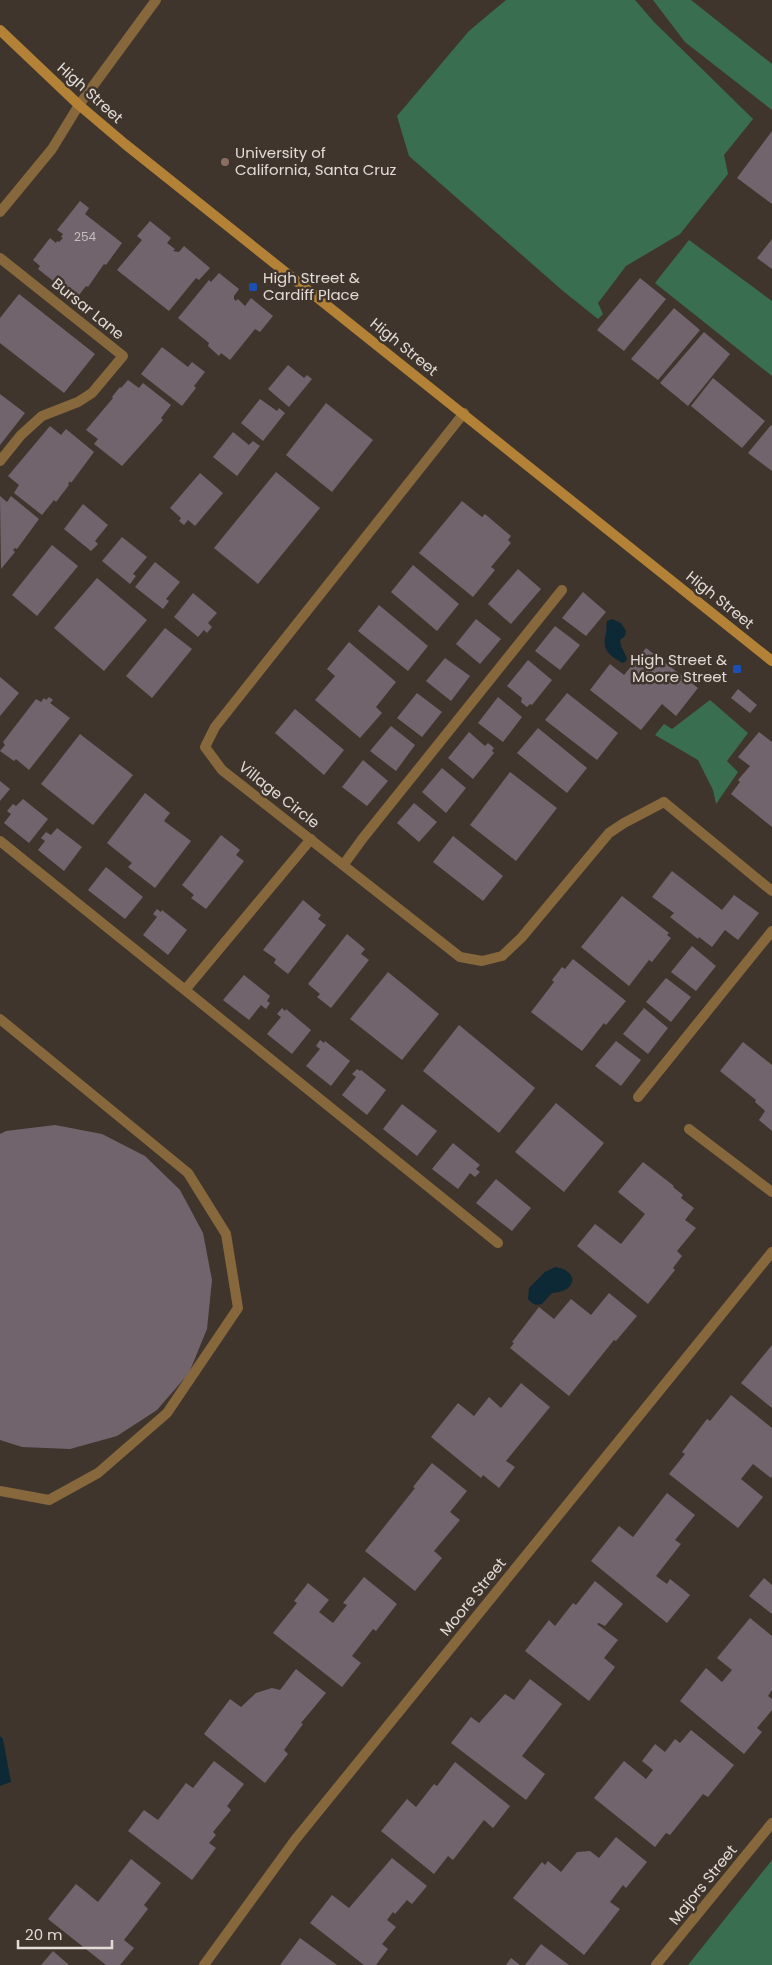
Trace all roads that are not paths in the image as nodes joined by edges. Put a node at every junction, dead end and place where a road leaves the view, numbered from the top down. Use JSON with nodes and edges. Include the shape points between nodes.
{"nodes":[{"id":1,"x":156,"y":0,"type":"edge"},
{"id":2,"x":0,"y":30,"type":"edge"},
{"id":3,"x":79,"y":105,"type":"junction"},
{"id":4,"x":0,"y":212,"type":"edge"},
{"id":5,"x":0,"y":258,"type":"edge"},
{"id":6,"x":464,"y":413,"type":"junction"},
{"id":7,"x":0,"y":461,"type":"edge"},
{"id":8,"x":562,"y":590,"type":"dead end"},
{"id":9,"x":772,"y":662,"type":"edge"},
{"id":10,"x":311,"y":839,"type":"junction"},
{"id":11,"x":0,"y":841,"type":"edge"},
{"id":12,"x":344,"y":864,"type":"junction"},
{"id":13,"x":772,"y":891,"type":"edge"},
{"id":14,"x":772,"y":931,"type":"edge"},
{"id":15,"x":185,"y":990,"type":"junction"},
{"id":16,"x":0,"y":1019,"type":"edge"},
{"id":17,"x":638,"y":1097,"type":"dead end"},
{"id":18,"x":689,"y":1129,"type":"dead end"},
{"id":19,"x":772,"y":1192,"type":"edge"},
{"id":20,"x":498,"y":1243,"type":"dead end"},
{"id":21,"x":772,"y":1252,"type":"edge"},
{"id":22,"x":0,"y":1491,"type":"edge"},
{"id":23,"x":772,"y":1823,"type":"edge"},
{"id":24,"x":204,"y":1965,"type":"edge"},
{"id":25,"x":656,"y":1965,"type":"edge"}],
"edges":[{"from":1,"to":3,"type":"street"},
{"from":2,"to":3,"type":"main road","name":"High Street"},
{"from":3,"to":4,"type":"street","via":[[52,148]]},
{"from":3,"to":6,"type":"main road","name":"High Street"},
{"from":5,"to":7,"type":"street","name":"Bursar Lane","via":[[122,356],[92,393],[42,416]]},
{"from":6,"to":9,"type":"main road","name":"High Street"},
{"from":6,"to":10,"type":"street","name":"Village Circle","via":[[215,727],[205,747],[222,770]]},
{"from":8,"to":12,"type":"street"},
{"from":10,"to":12,"type":"street","name":"Village Circle"},
{"from":10,"to":15,"type":"street"},
{"from":11,"to":15,"type":"street"},
{"from":12,"to":13,"type":"street","name":"Village Circle","via":[[460,957],[482,961],[502,956],[522,937],[609,833],[664,802]]},
{"from":14,"to":17,"type":"street"},
{"from":15,"to":20,"type":"street"},
{"from":16,"to":22,"type":"street","via":[[188,1173],[226,1234],[238,1308],[167,1413],[98,1473],[49,1500]]},
{"from":18,"to":19,"type":"street"},
{"from":21,"to":24,"type":"street","name":"Moore Street","via":[[295,1840]]},
{"from":23,"to":25,"type":"street","name":"Majors Street"}]}
